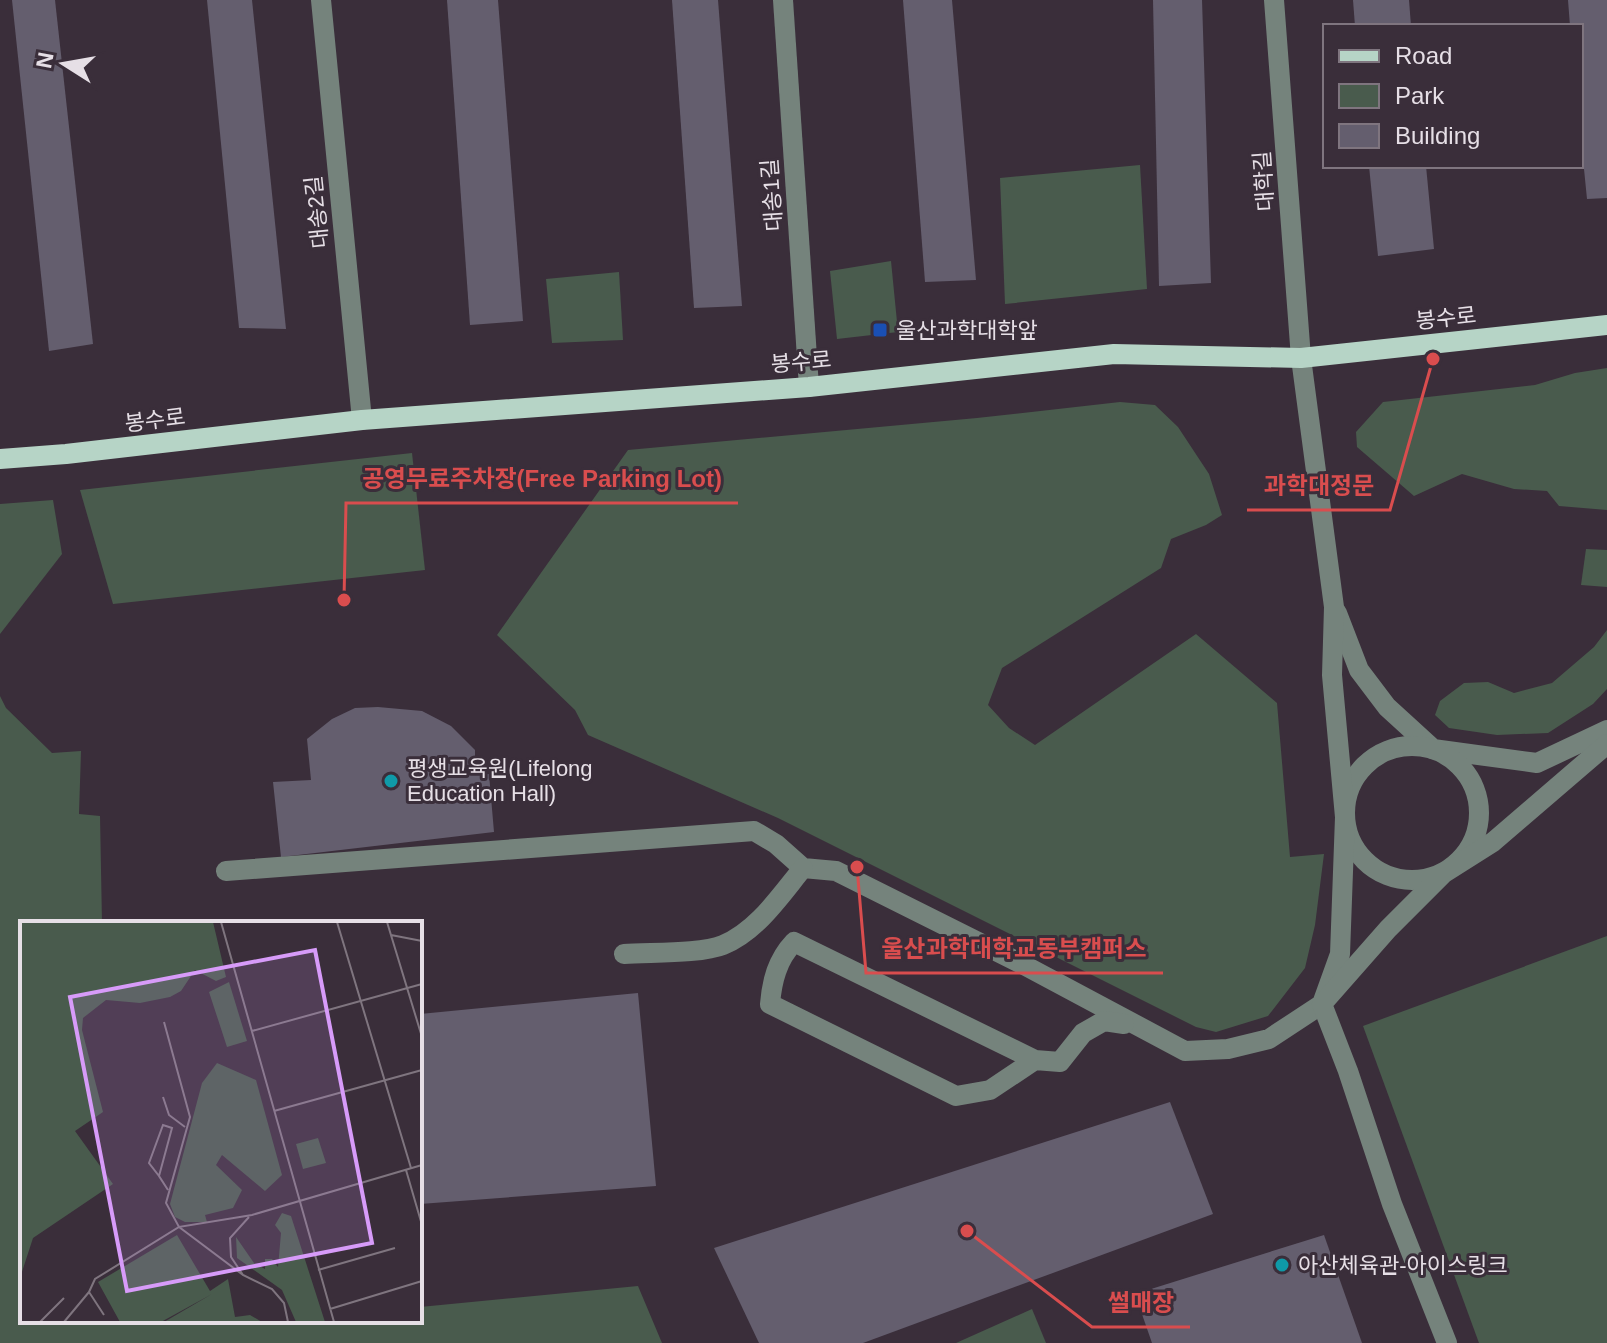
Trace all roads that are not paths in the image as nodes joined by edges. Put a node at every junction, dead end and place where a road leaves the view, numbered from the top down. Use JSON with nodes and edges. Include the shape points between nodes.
{"nodes":[{"id":1,"x":321,"y":0,"type":"edge"},
{"id":2,"x":783,"y":0,"type":"edge"},
{"id":3,"x":1274,"y":0,"type":"edge"},
{"id":4,"x":1607,"y":325,"type":"edge"},
{"id":5,"x":1301,"y":358,"type":"junction"},
{"id":6,"x":809,"y":387,"type":"junction"},
{"id":7,"x":362,"y":420,"type":"junction"},
{"id":8,"x":0,"y":459,"type":"edge"},
{"id":9,"x":1334,"y":607,"type":"junction"},
{"id":10,"x":1607,"y":730,"type":"edge"},
{"id":11,"x":1607,"y":744,"type":"edge"},
{"id":12,"x":1433,"y":749,"type":"junction"},
{"id":13,"x":1345,"y":817,"type":"junction"},
{"id":14,"x":803,"y":868,"type":"junction"},
{"id":15,"x":226,"y":871,"type":"dead end"},
{"id":16,"x":1444,"y":873,"type":"junction"},
{"id":17,"x":624,"y":954,"type":"dead end"},
{"id":18,"x":1322,"y":1004,"type":"junction"},
{"id":19,"x":1136,"y":1026,"type":"junction"},
{"id":20,"x":1035,"y":1060,"type":"junction"},
{"id":21,"x":1447,"y":1343,"type":"edge"}],
"edges":[{"from":1,"to":7,"type":"street","name":"대송2길"},
{"from":2,"to":6,"type":"street","name":"대송1길"},
{"from":3,"to":5,"type":"street","name":"대학길"},
{"from":4,"to":5,"type":"main road","name":"봉수로"},
{"from":5,"to":6,"type":"main road","name":"봉수로","via":[[1114,354]]},
{"from":5,"to":9,"type":"street","name":"대학길"},
{"from":6,"to":7,"type":"main road","name":"봉수로"},
{"from":7,"to":8,"type":"main road","name":"봉수로"},
{"from":9,"to":12,"type":"street","via":[[1359,670],[1387,707]]},
{"from":9,"to":13,"type":"street","via":[[1332,675]]},
{"from":10,"to":12,"type":"street","via":[[1537,763]]},
{"from":11,"to":16,"type":"street","via":[[1493,842]]},
{"from":12,"to":13,"type":"street","via":[[1393,749],[1373,759],[1347,795]]},
{"from":12,"to":16,"type":"street","via":[[1468,776],[1477,796],[1474,841]]},
{"from":13,"to":16,"type":"street","via":[[1355,849],[1379,872],[1400,880]]},
{"from":13,"to":18,"type":"street","via":[[1340,954]]},
{"from":14,"to":15,"type":"street","via":[[754,831]]},
{"from":14,"to":17,"type":"street","via":[[754,926],[724,945]]},
{"from":14,"to":19,"type":"street","via":[[836,871]]},
{"from":16,"to":18,"type":"street"},
{"from":18,"to":19,"type":"street","via":[[1269,1039],[1228,1049],[1185,1051]]},
{"from":18,"to":21,"type":"street"},
{"from":19,"to":20,"type":"street","via":[[1104,1021],[1083,1033],[1060,1062]]},
{"from":20,"to":20,"type":"street","via":[[794,942],[782,954],[770,1004],[956,1096],[990,1090]]}]}
